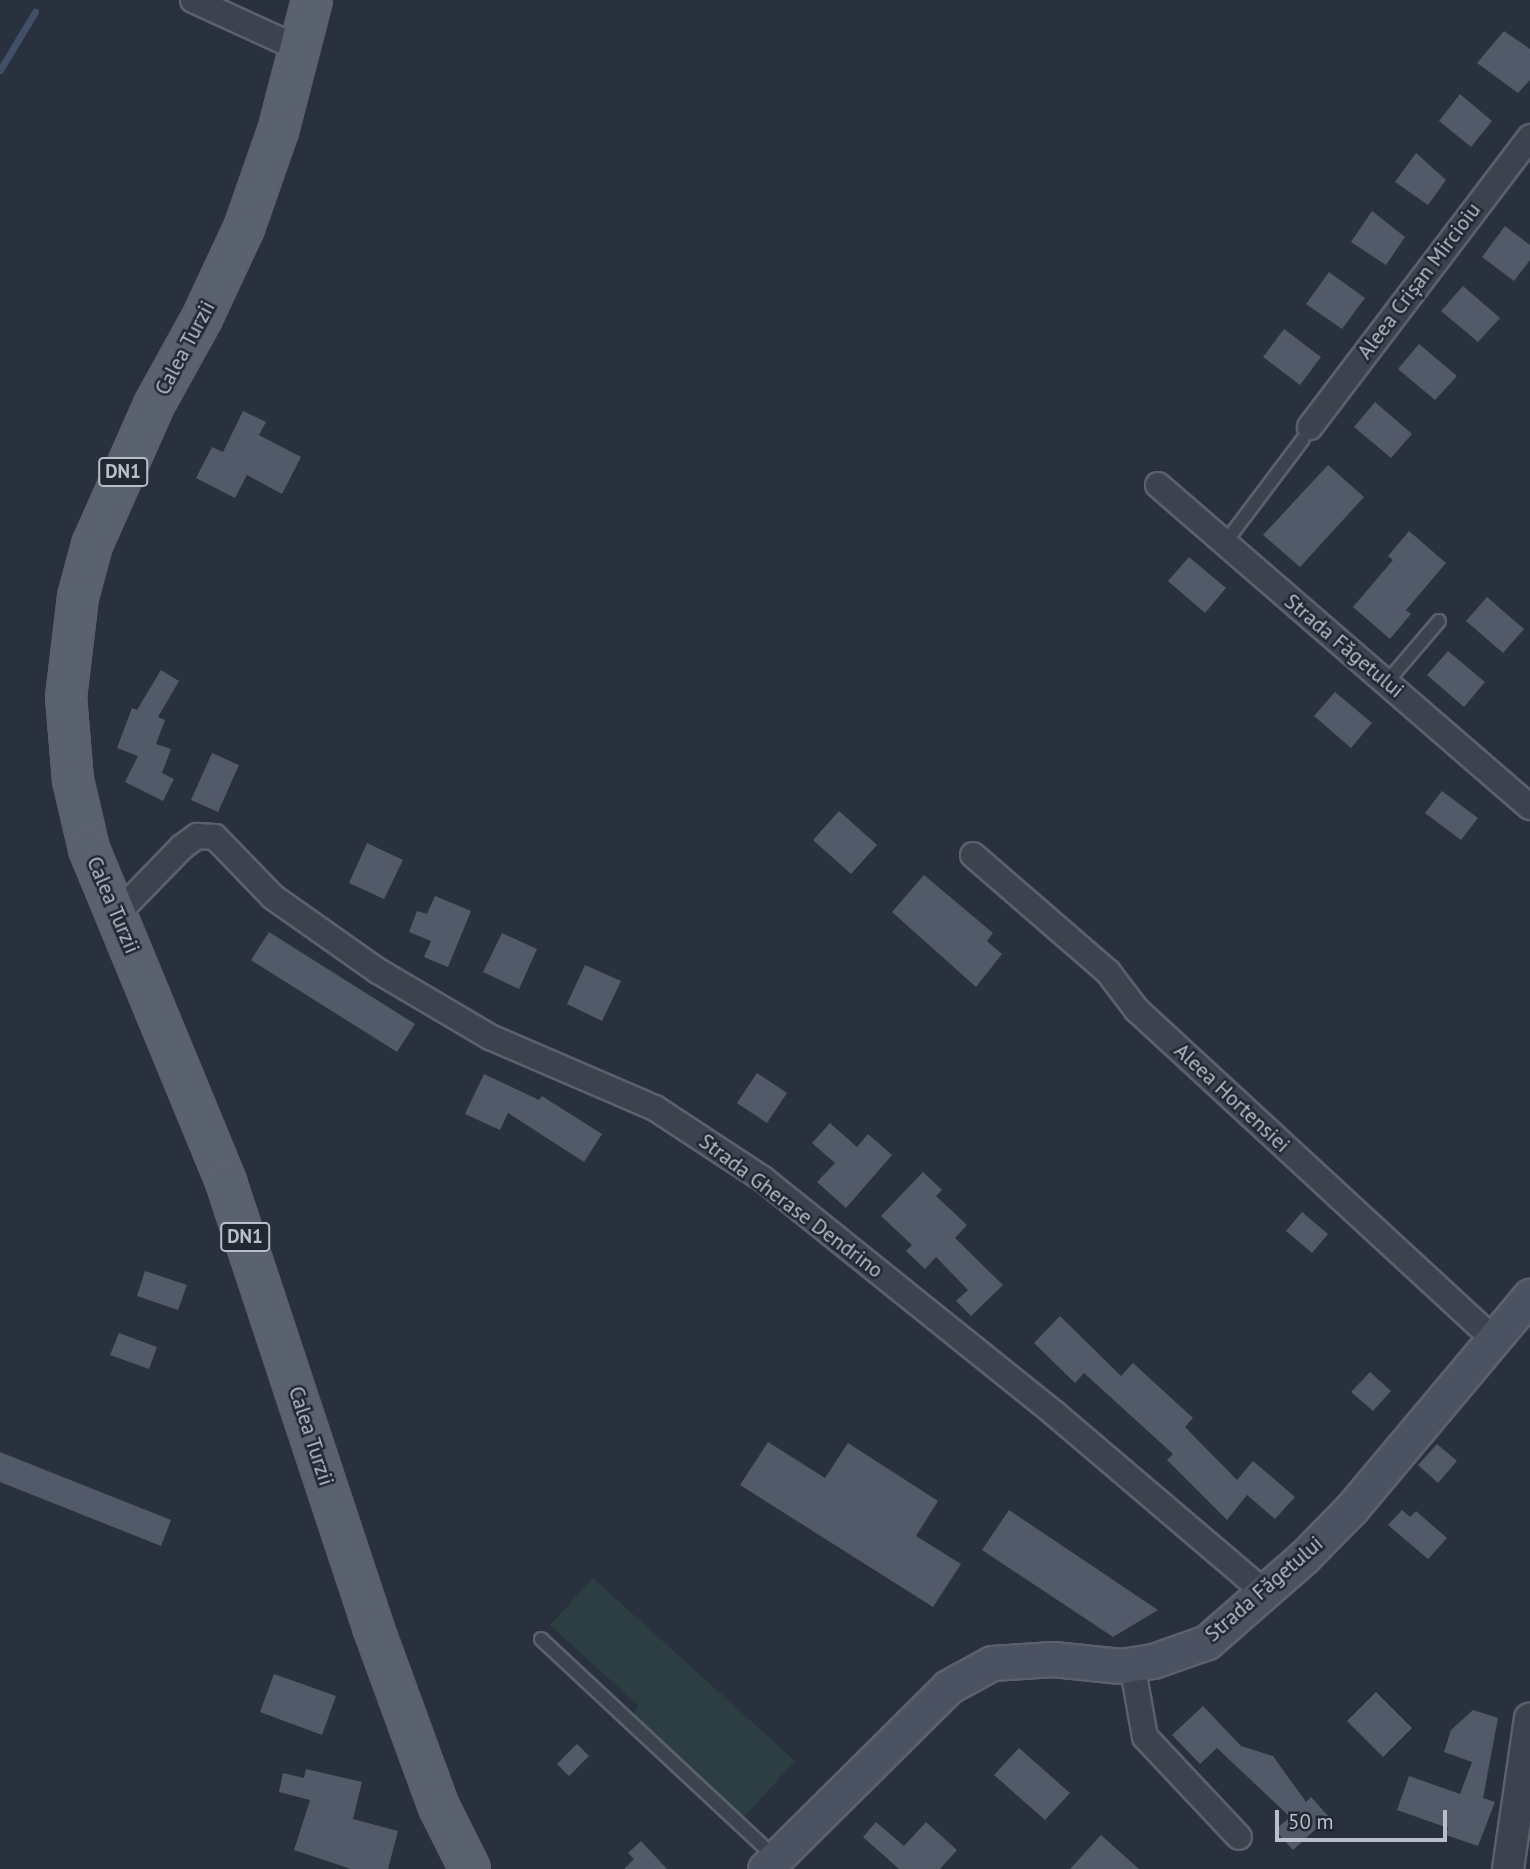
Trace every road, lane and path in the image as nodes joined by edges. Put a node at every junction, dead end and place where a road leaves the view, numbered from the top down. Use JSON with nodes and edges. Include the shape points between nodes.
{"nodes":[{"id":1,"x":193,"y":0,"type":"edge"},
{"id":2,"x":312,"y":0,"type":"edge"},
{"id":3,"x":300,"y":49,"type":"junction"},
{"id":4,"x":1530,"y":136,"type":"edge"},
{"id":5,"x":1306,"y":433,"type":"joint"},
{"id":6,"x":1158,"y":485,"type":"dead end"},
{"id":7,"x":1223,"y":544,"type":"junction"},
{"id":8,"x":1439,"y":621,"type":"dead end"},
{"id":9,"x":1387,"y":682,"type":"junction"},
{"id":10,"x":1530,"y":807,"type":"edge"},
{"id":11,"x":973,"y":855,"type":"dead end"},
{"id":12,"x":116,"y":915,"type":"junction"},
{"id":13,"x":1530,"y":1296,"type":"edge"},
{"id":14,"x":1494,"y":1340,"type":"junction"},
{"id":15,"x":1265,"y":1592,"type":"junction"},
{"id":16,"x":541,"y":1639,"type":"dead end"},
{"id":17,"x":1132,"y":1664,"type":"junction"},
{"id":18,"x":1530,"y":1719,"type":"edge"},
{"id":19,"x":439,"y":1807,"type":"junction"},
{"id":20,"x":1239,"y":1837,"type":"dead end"},
{"id":21,"x":1516,"y":1855,"type":"edge"},
{"id":22,"x":771,"y":1864,"type":"edge"},
{"id":23,"x":444,"y":1869,"type":"edge"},
{"id":24,"x":470,"y":1869,"type":"edge"}],
"edges":[{"from":1,"to":3,"type":"street"},
{"from":2,"to":3,"type":"main road","name":"Calea Turzii","number":"DN1"},
{"from":3,"to":12,"type":"main road","name":"Calea Turzii","number":"DN1","via":[[244,228],[112,494],[78,597],[66,697],[73,779],[89,849]]},
{"from":4,"to":5,"type":"street","name":"Aleea Crișan Mircioiu"},
{"from":5,"to":7,"type":"lane"},
{"from":6,"to":7,"type":"street","name":"Strada Făgetului"},
{"from":7,"to":9,"type":"street","name":"Strada Făgetului"},
{"from":8,"to":9,"type":"lane"},
{"from":9,"to":10,"type":"street","name":"Strada Făgetului"},
{"from":11,"to":14,"type":"street","name":"Aleea Hortensiei","via":[[1108,972],[1137,1010]]},
{"from":12,"to":15,"type":"street","name":"Strada Gherase Dendrino","via":[[182,847],[197,836],[215,837],[273,897],[379,971],[489,1037],[655,1108],[763,1179],[1055,1414]]},
{"from":12,"to":19,"type":"main road","name":"Calea Turzii","number":"DN1","via":[[226,1182],[373,1627]]},
{"from":13,"to":14,"type":"main road","name":"Strada Făgetului"},
{"from":14,"to":15,"type":"main road","name":"Strada Făgetului","via":[[1352,1508]]},
{"from":15,"to":17,"type":"main road","name":"Strada Făgetului","via":[[1207,1642]]},
{"from":16,"to":22,"type":"lane"},
{"from":17,"to":20,"type":"street","via":[[1145,1737]]},
{"from":17,"to":22,"type":"main road","name":"Strada Făgetului","via":[[1019,1658],[992,1662],[972,1673],[948,1688],[897,1735]]},
{"from":18,"to":21,"type":"street"},
{"from":19,"to":23,"type":"main road","name":"Calea Turzii","number":"DN1"},
{"from":19,"to":24,"type":"main road","name":"Calea Turzii","number":"DN1"}]}
